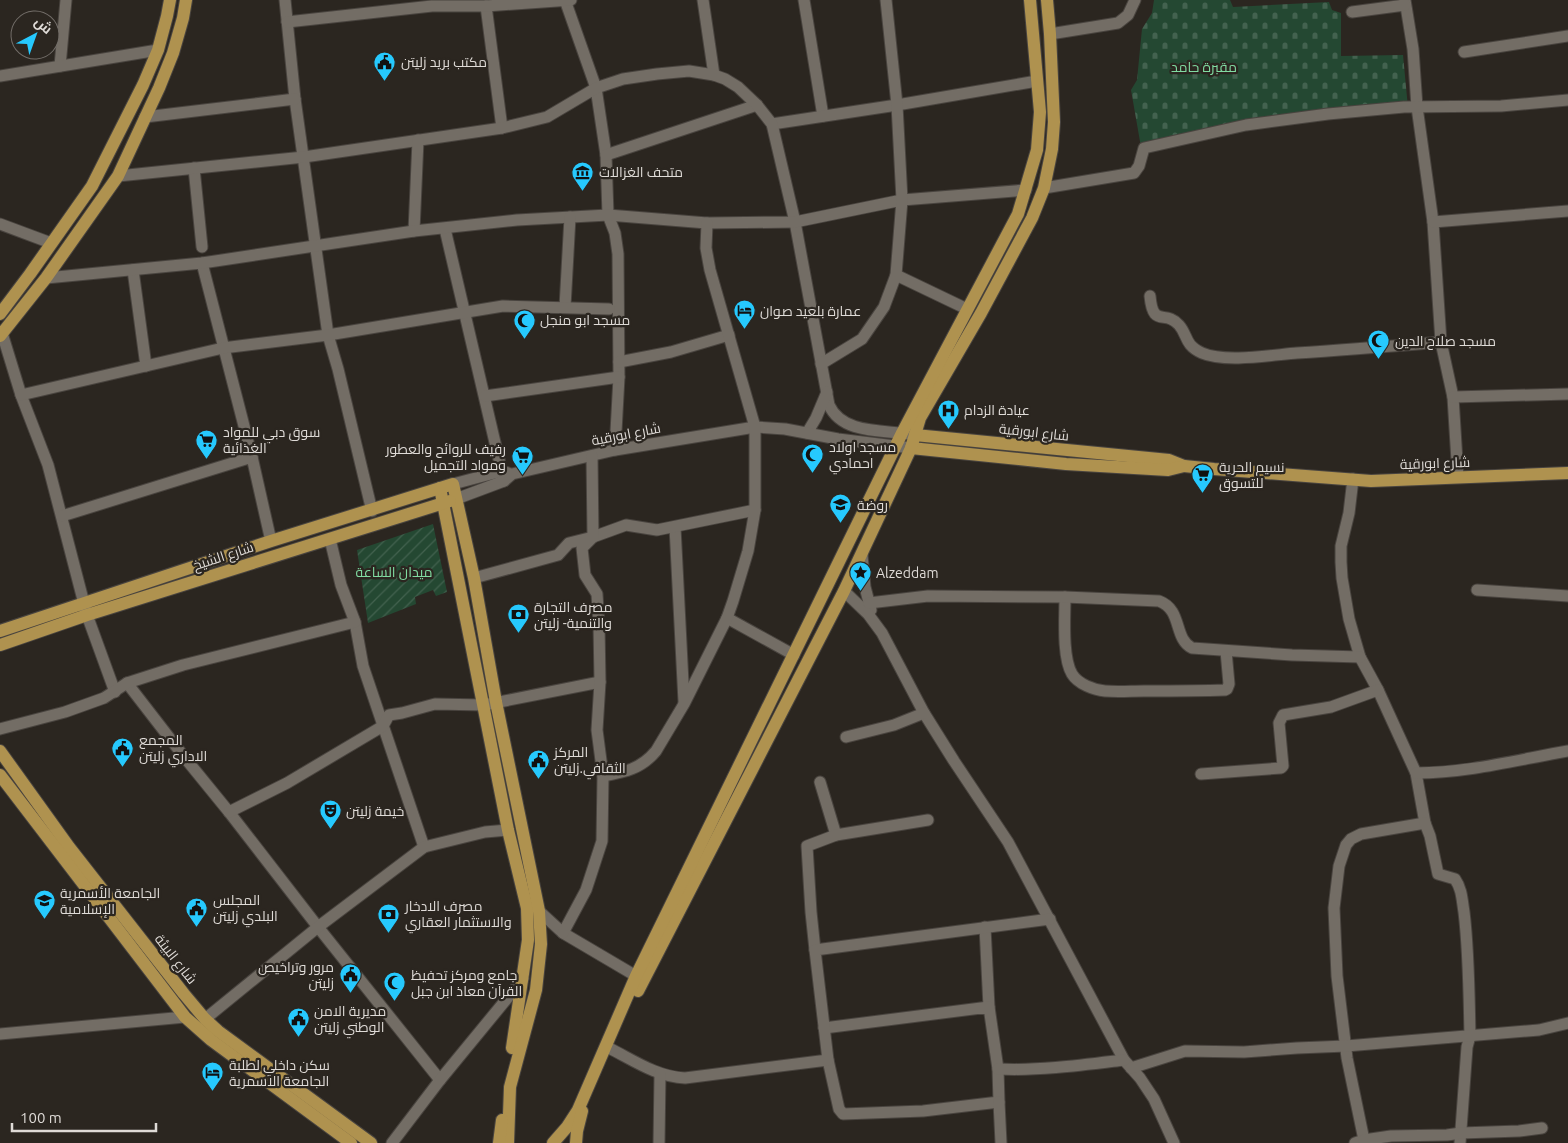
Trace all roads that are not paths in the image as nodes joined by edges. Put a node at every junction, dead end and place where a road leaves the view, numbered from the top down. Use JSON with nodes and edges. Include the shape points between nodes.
{"nodes":[{"id":1,"x":66,"y":0,"type":"edge"},
{"id":2,"x":170,"y":0,"type":"edge"},
{"id":3,"x":186,"y":0,"type":"edge"},
{"id":4,"x":285,"y":0,"type":"edge"},
{"id":5,"x":567,"y":0,"type":"edge"},
{"id":6,"x":703,"y":0,"type":"edge"},
{"id":7,"x":804,"y":0,"type":"edge"},
{"id":8,"x":886,"y":0,"type":"edge"},
{"id":9,"x":1030,"y":0,"type":"edge"},
{"id":10,"x":1047,"y":0,"type":"edge"},
{"id":11,"x":1135,"y":0,"type":"edge"},
{"id":12,"x":1405,"y":2,"type":"edge"},
{"id":13,"x":431,"y":3,"type":"edge"},
{"id":14,"x":486,"y":6,"type":"junction"},
{"id":15,"x":1352,"y":12,"type":"dead end"},
{"id":16,"x":288,"y":22,"type":"junction"},
{"id":17,"x":1050,"y":34,"type":"junction"},
{"id":18,"x":1568,"y":36,"type":"edge"},
{"id":19,"x":158,"y":50,"type":"junction"},
{"id":20,"x":1464,"y":52,"type":"dead end"},
{"id":21,"x":60,"y":66,"type":"junction"},
{"id":22,"x":714,"y":75,"type":"junction"},
{"id":23,"x":0,"y":76,"type":"edge"},
{"id":24,"x":1037,"y":80,"type":"junction"},
{"id":25,"x":596,"y":88,"type":"junction"},
{"id":26,"x":295,"y":99,"type":"junction"},
{"id":27,"x":1568,"y":100,"type":"edge"},
{"id":28,"x":757,"y":105,"type":"junction"},
{"id":29,"x":897,"y":105,"type":"junction"},
{"id":30,"x":1417,"y":107,"type":"junction"},
{"id":31,"x":823,"y":116,"type":"junction"},
{"id":32,"x":145,"y":117,"type":"junction"},
{"id":33,"x":772,"y":124,"type":"junction"},
{"id":34,"x":502,"y":128,"type":"junction"},
{"id":35,"x":418,"y":140,"type":"junction"},
{"id":36,"x":606,"y":155,"type":"junction"},
{"id":37,"x":304,"y":157,"type":"junction"},
{"id":38,"x":194,"y":168,"type":"junction"},
{"id":39,"x":118,"y":176,"type":"junction"},
{"id":40,"x":1044,"y":188,"type":"junction"},
{"id":41,"x":1026,"y":190,"type":"junction"},
{"id":42,"x":902,"y":200,"type":"junction"},
{"id":43,"x":1568,"y":211,"type":"edge"},
{"id":44,"x":608,"y":215,"type":"junction"},
{"id":45,"x":570,"y":217,"type":"junction"},
{"id":46,"x":795,"y":222,"type":"junction"},
{"id":47,"x":1433,"y":222,"type":"junction"},
{"id":48,"x":707,"y":223,"type":"junction"},
{"id":49,"x":0,"y":224,"type":"edge"},
{"id":50,"x":445,"y":229,"type":"junction"},
{"id":51,"x":414,"y":231,"type":"junction"},
{"id":52,"x":51,"y":243,"type":"junction"},
{"id":53,"x":316,"y":246,"type":"junction"},
{"id":54,"x":202,"y":247,"type":"dead end"},
{"id":55,"x":202,"y":263,"type":"junction"},
{"id":56,"x":133,"y":270,"type":"junction"},
{"id":57,"x":896,"y":275,"type":"junction"},
{"id":58,"x":46,"y":278,"type":"junction"},
{"id":59,"x":1150,"y":296,"type":"dead end"},
{"id":60,"x":565,"y":307,"type":"junction"},
{"id":61,"x":609,"y":309,"type":"dead end"},
{"id":62,"x":967,"y":309,"type":"junction"},
{"id":63,"x":464,"y":313,"type":"junction"},
{"id":64,"x":0,"y":314,"type":"edge"},
{"id":65,"x":1,"y":335,"type":"edge"},
{"id":66,"x":328,"y":335,"type":"junction"},
{"id":67,"x":729,"y":335,"type":"junction"},
{"id":68,"x":1441,"y":342,"type":"junction"},
{"id":69,"x":223,"y":348,"type":"junction"},
{"id":70,"x":619,"y":362,"type":"junction"},
{"id":71,"x":821,"y":364,"type":"junction"},
{"id":72,"x":146,"y":366,"type":"junction"},
{"id":73,"x":619,"y":376,"type":"junction"},
{"id":74,"x":827,"y":392,"type":"junction"},
{"id":75,"x":22,"y":394,"type":"junction"},
{"id":76,"x":1568,"y":394,"type":"edge"},
{"id":77,"x":485,"y":396,"type":"junction"},
{"id":78,"x":1453,"y":397,"type":"junction"},
{"id":79,"x":755,"y":427,"type":"junction"},
{"id":80,"x":807,"y":433,"type":"junction"},
{"id":81,"x":909,"y":434,"type":"junction"},
{"id":82,"x":897,"y":446,"type":"junction"},
{"id":83,"x":911,"y":448,"type":"junction"},
{"id":84,"x":615,"y":450,"type":"junction"},
{"id":85,"x":592,"y":456,"type":"junction"},
{"id":86,"x":252,"y":457,"type":"junction"},
{"id":87,"x":1184,"y":466,"type":"junction"},
{"id":88,"x":1568,"y":473,"type":"edge"},
{"id":89,"x":506,"y":475,"type":"junction"},
{"id":90,"x":1458,"y":477,"type":"junction"},
{"id":91,"x":1353,"y":479,"type":"junction"},
{"id":92,"x":453,"y":484,"type":"junction"},
{"id":93,"x":440,"y":488,"type":"junction"},
{"id":94,"x":456,"y":499,"type":"junction"},
{"id":95,"x":444,"y":503,"type":"junction"},
{"id":96,"x":755,"y":510,"type":"junction"},
{"id":97,"x":372,"y":511,"type":"junction"},
{"id":98,"x":62,"y":516,"type":"junction"},
{"id":99,"x":675,"y":527,"type":"junction"},
{"id":100,"x":593,"y":537,"type":"junction"},
{"id":101,"x":330,"y":539,"type":"junction"},
{"id":102,"x":271,"y":541,"type":"junction"},
{"id":103,"x":862,"y":554,"type":"junction"},
{"id":104,"x":474,"y":578,"type":"junction"},
{"id":105,"x":830,"y":583,"type":"junction"},
{"id":106,"x":1477,"y":590,"type":"dead end"},
{"id":107,"x":844,"y":591,"type":"junction"},
{"id":108,"x":1568,"y":596,"type":"edge"},
{"id":109,"x":1065,"y":597,"type":"junction"},
{"id":110,"x":869,"y":603,"type":"junction"},
{"id":111,"x":86,"y":609,"type":"junction"},
{"id":112,"x":727,"y":618,"type":"junction"},
{"id":113,"x":355,"y":622,"type":"junction"},
{"id":114,"x":876,"y":624,"type":"junction"},
{"id":115,"x":0,"y":631,"type":"edge"},
{"id":116,"x":0,"y":644,"type":"edge"},
{"id":117,"x":1226,"y":651,"type":"junction"},
{"id":118,"x":794,"y":655,"type":"junction"},
{"id":119,"x":1360,"y":657,"type":"junction"},
{"id":120,"x":600,"y":682,"type":"junction"},
{"id":121,"x":127,"y":683,"type":"junction"},
{"id":122,"x":1378,"y":690,"type":"junction"},
{"id":123,"x":114,"y":692,"type":"junction"},
{"id":124,"x":490,"y":703,"type":"junction"},
{"id":125,"x":684,"y":704,"type":"junction"},
{"id":126,"x":924,"y":713,"type":"junction"},
{"id":127,"x":383,"y":726,"type":"junction"},
{"id":128,"x":0,"y":729,"type":"edge"},
{"id":129,"x":846,"y":737,"type":"dead end"},
{"id":130,"x":0,"y":750,"type":"edge"},
{"id":131,"x":1568,"y":751,"type":"edge"},
{"id":132,"x":1416,"y":773,"type":"junction"},
{"id":133,"x":1202,"y":774,"type":"dead end"},
{"id":134,"x":0,"y":775,"type":"edge"},
{"id":135,"x":603,"y":776,"type":"junction"},
{"id":136,"x":820,"y":782,"type":"dead end"},
{"id":137,"x":229,"y":812,"type":"junction"},
{"id":138,"x":928,"y":820,"type":"dead end"},
{"id":139,"x":1425,"y":823,"type":"junction"},
{"id":140,"x":508,"y":830,"type":"junction"},
{"id":141,"x":836,"y":835,"type":"junction"},
{"id":142,"x":424,"y":847,"type":"junction"},
{"id":143,"x":65,"y":850,"type":"junction"},
{"id":144,"x":539,"y":911,"type":"junction"},
{"id":145,"x":1050,"y":919,"type":"junction"},
{"id":146,"x":318,"y":927,"type":"junction"},
{"id":147,"x":985,"y":927,"type":"junction"},
{"id":148,"x":563,"y":933,"type":"junction"},
{"id":149,"x":815,"y":950,"type":"junction"},
{"id":150,"x":636,"y":976,"type":"junction"},
{"id":151,"x":523,"y":979,"type":"junction"},
{"id":152,"x":989,"y":1007,"type":"junction"},
{"id":153,"x":185,"y":1017,"type":"junction"},
{"id":154,"x":205,"y":1019,"type":"junction"},
{"id":155,"x":1568,"y":1023,"type":"edge"},
{"id":156,"x":824,"y":1028,"type":"junction"},
{"id":157,"x":0,"y":1034,"type":"edge"},
{"id":158,"x":1470,"y":1036,"type":"junction"},
{"id":159,"x":1346,"y":1046,"type":"junction"},
{"id":160,"x":609,"y":1048,"type":"junction"},
{"id":161,"x":828,"y":1060,"type":"junction"},
{"id":162,"x":1128,"y":1064,"type":"junction"},
{"id":163,"x":998,"y":1069,"type":"junction"},
{"id":164,"x":660,"y":1074,"type":"junction"},
{"id":165,"x":440,"y":1080,"type":"junction"},
{"id":166,"x":999,"y":1102,"type":"junction"},
{"id":167,"x":1542,"y":1128,"type":"dead end"},
{"id":168,"x":1461,"y":1138,"type":"edge"},
{"id":169,"x":1359,"y":1141,"type":"edge"},
{"id":170,"x":351,"y":1143,"type":"edge"},
{"id":171,"x":371,"y":1143,"type":"edge"},
{"id":172,"x":392,"y":1143,"type":"edge"},
{"id":173,"x":499,"y":1143,"type":"edge"},
{"id":174,"x":508,"y":1143,"type":"edge"},
{"id":175,"x":553,"y":1143,"type":"edge"},
{"id":176,"x":576,"y":1143,"type":"edge"},
{"id":177,"x":659,"y":1143,"type":"edge"},
{"id":178,"x":1002,"y":1143,"type":"edge"},
{"id":179,"x":1174,"y":1143,"type":"edge"}],
"edges":[{"from":1,"to":21,"type":"street"},
{"from":2,"to":19,"type":"main road"},
{"from":3,"to":32,"type":"main road","via":[[173,53]]},
{"from":4,"to":16,"type":"street"},
{"from":5,"to":14,"type":"street"},
{"from":5,"to":25,"type":"street"},
{"from":6,"to":22,"type":"street"},
{"from":7,"to":31,"type":"street"},
{"from":8,"to":29,"type":"street"},
{"from":9,"to":24,"type":"main road"},
{"from":10,"to":17,"type":"main road"},
{"from":11,"to":17,"type":"street","via":[[1128,15],[1118,23]]},
{"from":12,"to":15,"type":"street"},
{"from":12,"to":30,"type":"street","via":[[1413,49]]},
{"from":13,"to":14,"type":"street"},
{"from":13,"to":16,"type":"street"},
{"from":14,"to":34,"type":"street"},
{"from":16,"to":26,"type":"street"},
{"from":17,"to":40,"type":"main road","via":[[1054,122]]},
{"from":18,"to":20,"type":"street"},
{"from":19,"to":21,"type":"street"},
{"from":19,"to":52,"type":"main road","via":[[92,186]]},
{"from":21,"to":23,"type":"street"},
{"from":22,"to":25,"type":"street","via":[[689,71],[657,74],[623,79]]},
{"from":22,"to":28,"type":"street","via":[[738,87]]},
{"from":24,"to":29,"type":"street"},
{"from":24,"to":41,"type":"main road","via":[[1038,140]]},
{"from":25,"to":34,"type":"street","via":[[547,117]]},
{"from":25,"to":36,"type":"street"},
{"from":26,"to":32,"type":"street"},
{"from":26,"to":37,"type":"street"},
{"from":27,"to":30,"type":"street","via":[[1501,106]]},
{"from":28,"to":33,"type":"street"},
{"from":28,"to":36,"type":"street"},
{"from":29,"to":31,"type":"street"},
{"from":29,"to":42,"type":"street"},
{"from":30,"to":40,"type":"street","via":[[1328,114],[1225,130],[1144,148],[1134,173]]},
{"from":30,"to":47,"type":"street"},
{"from":31,"to":33,"type":"street"},
{"from":32,"to":39,"type":"main road"},
{"from":33,"to":46,"type":"street","name":"شارع ابورقية"},
{"from":34,"to":35,"type":"street"},
{"from":35,"to":37,"type":"street"},
{"from":35,"to":51,"type":"street"},
{"from":36,"to":44,"type":"street"},
{"from":37,"to":38,"type":"street"},
{"from":37,"to":53,"type":"street"},
{"from":38,"to":39,"type":"street"},
{"from":38,"to":54,"type":"street"},
{"from":39,"to":58,"type":"main road"},
{"from":40,"to":81,"type":"main road","via":[[1032,218],[981,313]]},
{"from":41,"to":42,"type":"street"},
{"from":41,"to":62,"type":"main road","via":[[1018,214]]},
{"from":42,"to":46,"type":"street"},
{"from":42,"to":57,"type":"street"},
{"from":43,"to":47,"type":"street"},
{"from":44,"to":45,"type":"street"},
{"from":44,"to":48,"type":"street"},
{"from":44,"to":70,"type":"street","via":[[618,254]]},
{"from":45,"to":50,"type":"street"},
{"from":45,"to":60,"type":"street"},
{"from":46,"to":48,"type":"street"},
{"from":46,"to":71,"type":"street","name":"شارع ابورقية"},
{"from":47,"to":68,"type":"street"},
{"from":48,"to":67,"type":"street","via":[[706,248],[710,270]]},
{"from":49,"to":52,"type":"street"},
{"from":50,"to":51,"type":"street"},
{"from":50,"to":63,"type":"street"},
{"from":51,"to":53,"type":"street"},
{"from":52,"to":64,"type":"main road"},
{"from":53,"to":55,"type":"street"},
{"from":53,"to":66,"type":"street"},
{"from":55,"to":56,"type":"street"},
{"from":55,"to":69,"type":"street"},
{"from":56,"to":58,"type":"street"},
{"from":56,"to":72,"type":"street"},
{"from":57,"to":62,"type":"street"},
{"from":57,"to":71,"type":"street","via":[[884,307],[862,339]]},
{"from":58,"to":65,"type":"main road"},
{"from":59,"to":68,"type":"street","via":[[1153,313],[1179,325],[1190,345],[1215,356],[1246,357]]},
{"from":60,"to":61,"type":"street"},
{"from":60,"to":63,"type":"street","via":[[502,306]]},
{"from":62,"to":81,"type":"main road"},
{"from":63,"to":66,"type":"street"},
{"from":63,"to":77,"type":"street"},
{"from":65,"to":75,"type":"street"},
{"from":66,"to":69,"type":"street"},
{"from":66,"to":97,"type":"street"},
{"from":67,"to":70,"type":"street","via":[[671,352]]},
{"from":67,"to":79,"type":"street"},
{"from":68,"to":78,"type":"street"},
{"from":69,"to":72,"type":"street"},
{"from":69,"to":86,"type":"street"},
{"from":70,"to":73,"type":"street"},
{"from":71,"to":74,"type":"street","name":"شارع ابورقية"},
{"from":72,"to":75,"type":"street"},
{"from":73,"to":77,"type":"street"},
{"from":73,"to":84,"type":"street"},
{"from":74,"to":80,"type":"street"},
{"from":74,"to":81,"type":"street","name":"شارع ابورقية","via":[[833,413],[848,424]]},
{"from":75,"to":98,"type":"street","via":[[48,465]]},
{"from":76,"to":78,"type":"street"},
{"from":77,"to":89,"type":"street"},
{"from":78,"to":90,"type":"street"},
{"from":79,"to":80,"type":"street","name":"شارع ابورقية"},
{"from":79,"to":84,"type":"street","name":"شارع ابورقية"},
{"from":79,"to":96,"type":"street"},
{"from":80,"to":82,"type":"street","name":"شارع ابورقية"},
{"from":81,"to":82,"type":"main road"},
{"from":81,"to":83,"type":"main road"},
{"from":81,"to":87,"type":"main road","name":"شارع ابورقية","via":[[1168,460]]},
{"from":82,"to":83,"type":"street","name":"شارع ابورقية"},
{"from":82,"to":105,"type":"main road"},
{"from":83,"to":87,"type":"main road","name":"شارع ابورقية","via":[[1075,465],[1168,470]]},
{"from":83,"to":103,"type":"main road"},
{"from":84,"to":85,"type":"street","name":"شارع ابورقية"},
{"from":85,"to":89,"type":"street","name":"شارع ابورقية"},
{"from":85,"to":100,"type":"street"},
{"from":86,"to":98,"type":"street"},
{"from":86,"to":102,"type":"street"},
{"from":87,"to":91,"type":"main road","name":"شارع ابورقية"},
{"from":88,"to":90,"type":"main road","name":"شارع ابورقية"},
{"from":89,"to":92,"type":"street"},
{"from":89,"to":94,"type":"street"},
{"from":90,"to":91,"type":"main road","name":"شارع ابورقية"},
{"from":91,"to":119,"type":"street","via":[[1341,562],[1349,620]]},
{"from":92,"to":93,"type":"main road","name":"شارع الشيخ"},
{"from":92,"to":94,"type":"main road"},
{"from":93,"to":95,"type":"main road"},
{"from":93,"to":97,"type":"main road","name":"شارع الشيخ"},
{"from":94,"to":95,"type":"main road","name":"شارع الشيخ"},
{"from":94,"to":104,"type":"main road"},
{"from":95,"to":101,"type":"main road","name":"شارع الشيخ"},
{"from":95,"to":124,"type":"main road"},
{"from":96,"to":99,"type":"street"},
{"from":96,"to":112,"type":"street","via":[[748,552]]},
{"from":97,"to":102,"type":"main road","name":"شارع الشيخ"},
{"from":98,"to":111,"type":"street"},
{"from":99,"to":100,"type":"street","via":[[657,530],[626,525]]},
{"from":99,"to":125,"type":"street"},
{"from":100,"to":104,"type":"street","via":[[569,543],[558,555]]},
{"from":100,"to":120,"type":"street","via":[[582,548],[585,575],[597,594]]},
{"from":101,"to":111,"type":"main road","name":"شارع الشيخ"},
{"from":101,"to":113,"type":"street","via":[[341,585]]},
{"from":102,"to":111,"type":"main road","name":"شارع الشيخ"},
{"from":103,"to":107,"type":"main road"},
{"from":103,"to":110,"type":"street"},
{"from":104,"to":124,"type":"main road"},
{"from":105,"to":107,"type":"main road"},
{"from":105,"to":118,"type":"main road"},
{"from":106,"to":108,"type":"street"},
{"from":107,"to":114,"type":"street"},
{"from":107,"to":160,"type":"main road"},
{"from":109,"to":110,"type":"street","via":[[928,596]]},
{"from":109,"to":117,"type":"street","via":[[1159,601],[1170,606],[1187,646]]},
{"from":109,"to":117,"type":"street","via":[[1068,666],[1072,674],[1088,686],[1104,691],[1225,690],[1229,684]]},
{"from":110,"to":114,"type":"street"},
{"from":111,"to":115,"type":"main road","name":"شارع الشيخ"},
{"from":111,"to":116,"type":"main road","name":"شارع الشيخ"},
{"from":111,"to":123,"type":"street"},
{"from":112,"to":118,"type":"street"},
{"from":112,"to":125,"type":"street"},
{"from":113,"to":121,"type":"street","via":[[183,664]]},
{"from":113,"to":127,"type":"street","via":[[363,666]]},
{"from":114,"to":126,"type":"street"},
{"from":117,"to":119,"type":"street"},
{"from":118,"to":150,"type":"main road"},
{"from":119,"to":122,"type":"street"},
{"from":120,"to":124,"type":"street"},
{"from":120,"to":135,"type":"street","via":[[597,730]]},
{"from":121,"to":123,"type":"street"},
{"from":121,"to":137,"type":"street"},
{"from":122,"to":132,"type":"street"},
{"from":122,"to":133,"type":"street","via":[[1331,707],[1283,716],[1279,723],[1281,768]]},
{"from":123,"to":128,"type":"street","via":[[65,712]]},
{"from":124,"to":127,"type":"street","via":[[435,704],[389,715]]},
{"from":124,"to":140,"type":"main road"},
{"from":124,"to":144,"type":"main road"},
{"from":125,"to":135,"type":"street","via":[[652,756],[629,771]]},
{"from":126,"to":129,"type":"street","via":[[894,725]]},
{"from":126,"to":145,"type":"street","via":[[1008,842]]},
{"from":127,"to":137,"type":"street","via":[[287,783]]},
{"from":127,"to":142,"type":"street"},
{"from":130,"to":143,"type":"main road","name":"شارع البيئة"},
{"from":131,"to":132,"type":"street","via":[[1466,770]]},
{"from":132,"to":139,"type":"street"},
{"from":134,"to":143,"type":"main road","name":"شارع البيئة"},
{"from":135,"to":148,"type":"street","via":[[602,841],[586,890]]},
{"from":136,"to":141,"type":"street"},
{"from":137,"to":146,"type":"street"},
{"from":138,"to":141,"type":"street"},
{"from":139,"to":158,"type":"street","via":[[1438,874],[1455,879],[1460,888],[1468,965]]},
{"from":139,"to":159,"type":"street","via":[[1361,834],[1351,839],[1343,852],[1334,908],[1337,976]]},
{"from":140,"to":142,"type":"street","via":[[485,832]]},
{"from":140,"to":151,"type":"main road","via":[[527,908],[528,940]]},
{"from":141,"to":149,"type":"street","via":[[807,848]]},
{"from":142,"to":146,"type":"street"},
{"from":143,"to":153,"type":"main road","name":"شارع البيئة"},
{"from":143,"to":154,"type":"main road","name":"شارع البيئة"},
{"from":144,"to":148,"type":"street"},
{"from":144,"to":174,"type":"main road","via":[[541,944],[536,990],[510,1087]]},
{"from":145,"to":147,"type":"street"},
{"from":145,"to":162,"type":"street"},
{"from":146,"to":154,"type":"street"},
{"from":146,"to":165,"type":"street"},
{"from":147,"to":149,"type":"street"},
{"from":147,"to":152,"type":"street"},
{"from":148,"to":150,"type":"street"},
{"from":149,"to":156,"type":"street"},
{"from":150,"to":175,"type":"main road","via":[[578,1110]]},
{"from":151,"to":165,"type":"street"},
{"from":151,"to":173,"type":"main road"},
{"from":152,"to":156,"type":"street"},
{"from":152,"to":163,"type":"street"},
{"from":153,"to":157,"type":"street"},
{"from":153,"to":170,"type":"main road","name":"شارع البيئة","via":[[211,1040]]},
{"from":154,"to":171,"type":"main road","name":"شارع البيئة"},
{"from":155,"to":158,"type":"street","via":[[1539,1030]]},
{"from":156,"to":161,"type":"street"},
{"from":158,"to":159,"type":"street"},
{"from":158,"to":168,"type":"street"},
{"from":159,"to":162,"type":"street","via":[[1244,1052],[1185,1051]]},
{"from":159,"to":169,"type":"street"},
{"from":160,"to":164,"type":"street"},
{"from":160,"to":176,"type":"main road","via":[[581,1113]]},
{"from":161,"to":164,"type":"street","via":[[685,1078]]},
{"from":161,"to":166,"type":"street","via":[[838,1109],[843,1114],[923,1112]]},
{"from":162,"to":163,"type":"street"},
{"from":162,"to":179,"type":"street","via":[[1154,1099]]},
{"from":163,"to":166,"type":"street"},
{"from":164,"to":177,"type":"street"},
{"from":165,"to":172,"type":"street"},
{"from":166,"to":178,"type":"street"},
{"from":167,"to":168,"type":"street"},
{"from":168,"to":169,"type":"street","via":[[1391,1136]]}]}
